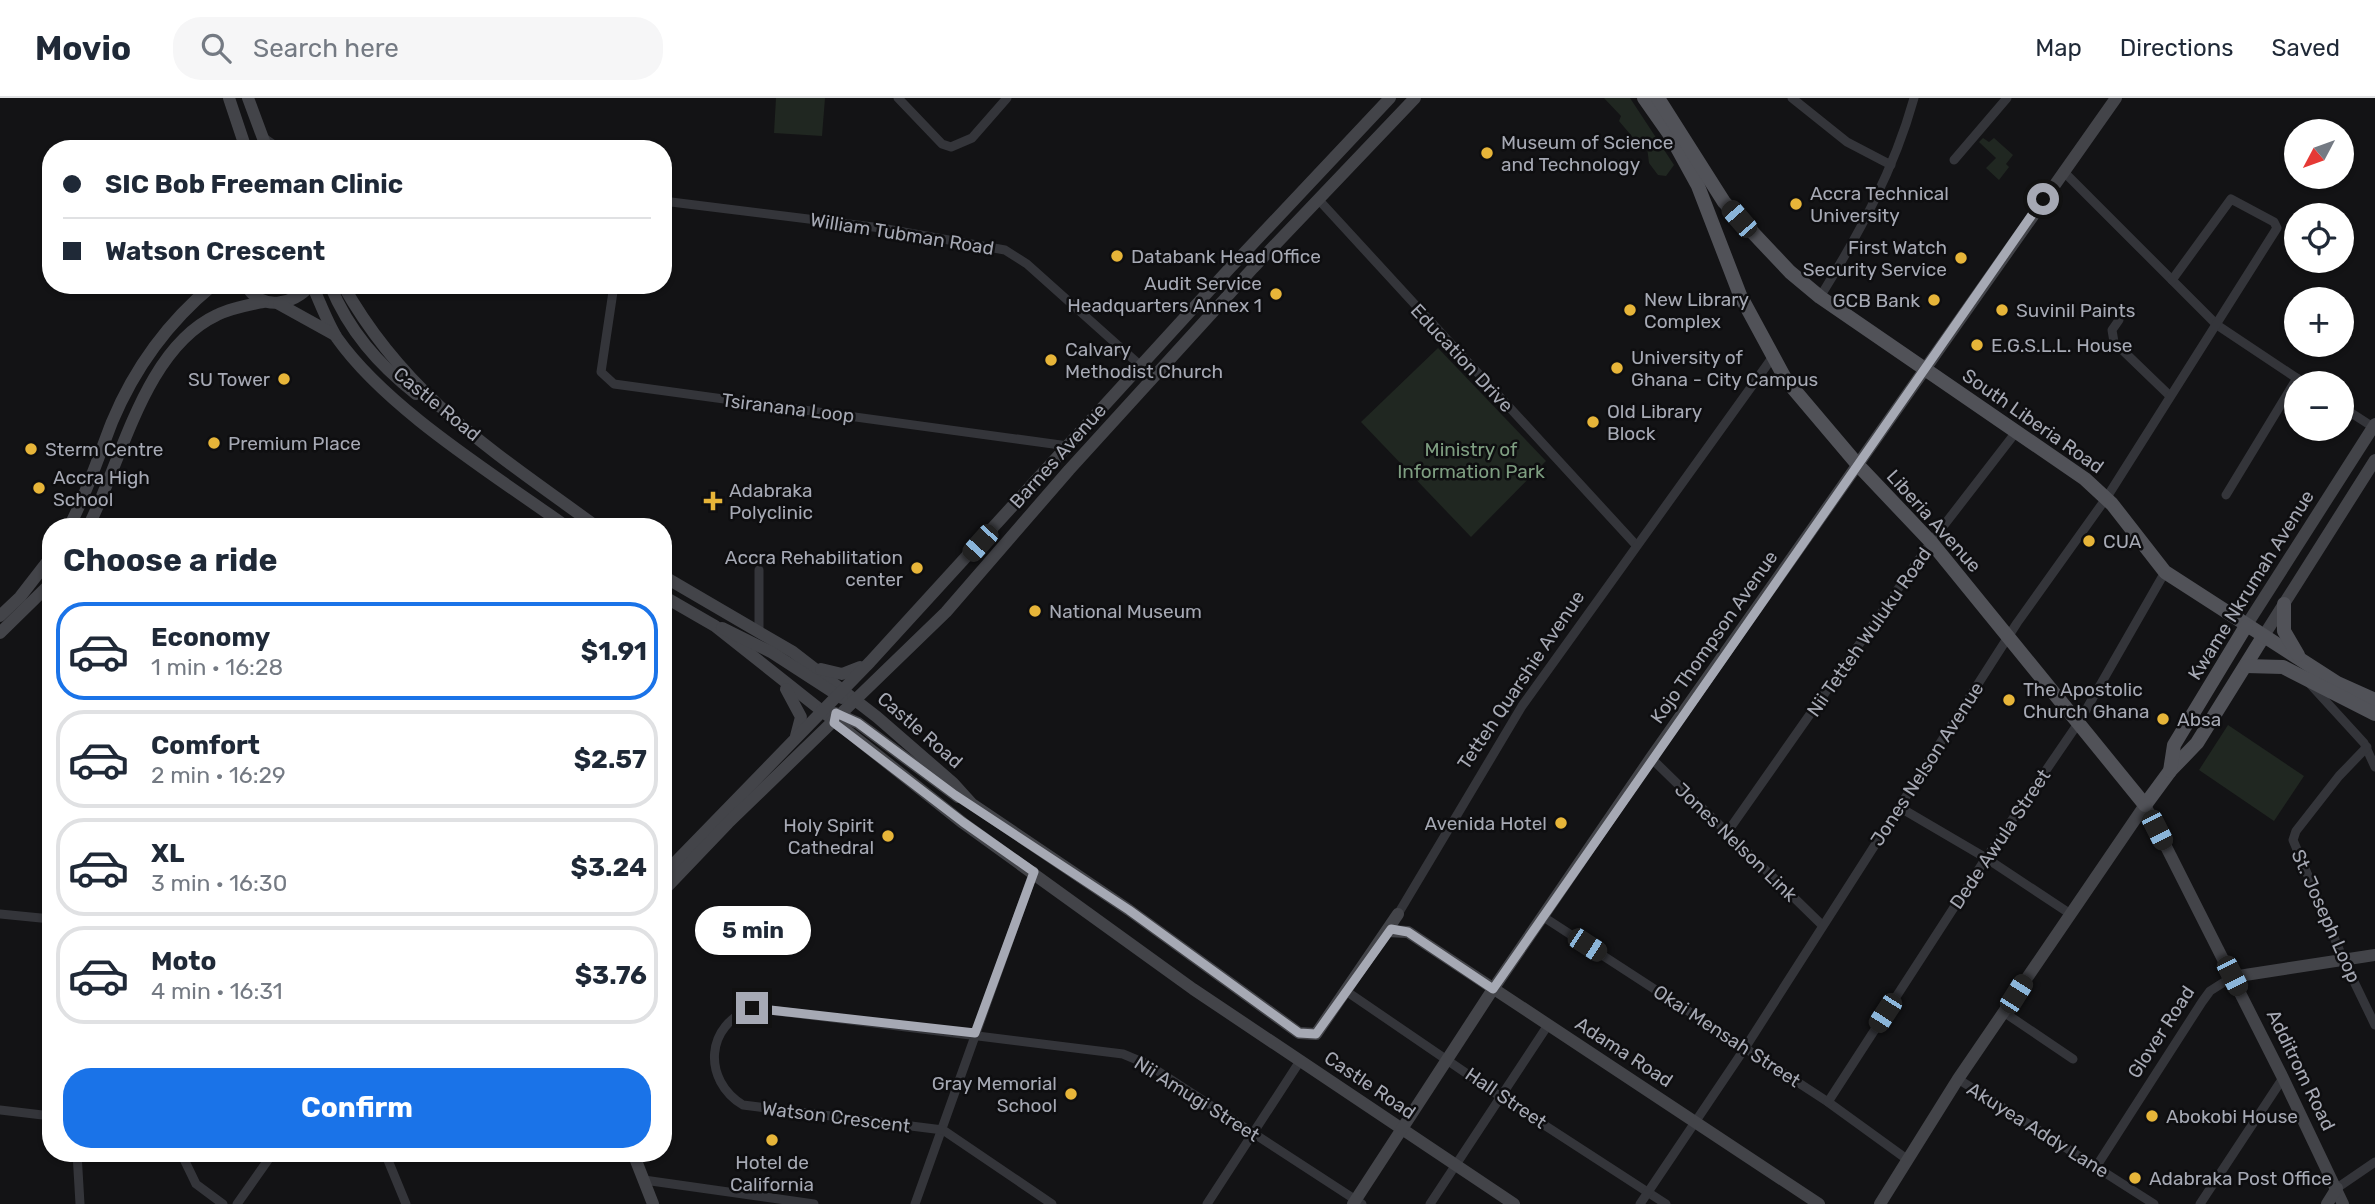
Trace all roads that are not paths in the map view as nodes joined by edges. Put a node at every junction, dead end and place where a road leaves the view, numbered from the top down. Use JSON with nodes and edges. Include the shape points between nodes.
{"nodes":[{"id":1,"x":229,"y":98,"type":"edge"},
{"id":2,"x":248,"y":98,"type":"edge"},
{"id":3,"x":898,"y":98,"type":"edge"},
{"id":4,"x":1006,"y":98,"type":"edge"},
{"id":5,"x":1390,"y":98,"type":"edge"},
{"id":6,"x":1415,"y":98,"type":"edge"},
{"id":7,"x":1644,"y":98,"type":"edge"},
{"id":8,"x":1658,"y":98,"type":"edge"},
{"id":9,"x":1792,"y":98,"type":"edge"},
{"id":10,"x":1914,"y":98,"type":"edge"},
{"id":11,"x":2007,"y":98,"type":"edge"},
{"id":12,"x":2116,"y":98,"type":"edge"},
{"id":13,"x":261,"y":136,"type":"junction"},
{"id":14,"x":243,"y":140,"type":"edge"},
{"id":15,"x":263,"y":140,"type":"edge"},
{"id":16,"x":267,"y":140,"type":"edge"},
{"id":17,"x":1954,"y":160,"type":"dead end"},
{"id":18,"x":1891,"y":165,"type":"junction"},
{"id":19,"x":2063,"y":171,"type":"junction"},
{"id":20,"x":1318,"y":200,"type":"junction"},
{"id":21,"x":672,"y":202,"type":"edge"},
{"id":22,"x":1724,"y":202,"type":"junction"},
{"id":23,"x":1708,"y":209,"type":"junction"},
{"id":24,"x":2172,"y":280,"type":"junction"},
{"id":25,"x":202,"y":294,"type":"edge"},
{"id":26,"x":255,"y":294,"type":"edge"},
{"id":27,"x":301,"y":294,"type":"edge"},
{"id":28,"x":315,"y":294,"type":"edge"},
{"id":29,"x":334,"y":294,"type":"edge"},
{"id":30,"x":349,"y":294,"type":"edge"},
{"id":31,"x":613,"y":294,"type":"edge"},
{"id":32,"x":1820,"y":297,"type":"junction"},
{"id":33,"x":263,"y":302,"type":"junction"},
{"id":34,"x":279,"y":304,"type":"junction"},
{"id":35,"x":2119,"y":320,"type":"dead end"},
{"id":36,"x":2217,"y":325,"type":"junction"},
{"id":37,"x":335,"y":335,"type":"junction"},
{"id":38,"x":1772,"y":358,"type":"junction"},
{"id":39,"x":1140,"y":366,"type":"junction"},
{"id":40,"x":1924,"y":369,"type":"junction"},
{"id":41,"x":2285,"y":371,"type":"edge"},
{"id":42,"x":2170,"y":396,"type":"junction"},
{"id":43,"x":2284,"y":405,"type":"edge"},
{"id":44,"x":445,"y":414,"type":"junction"},
{"id":45,"x":2354,"y":414,"type":"edge"},
{"id":46,"x":2374,"y":426,"type":"edge"},
{"id":47,"x":2016,"y":432,"type":"junction"},
{"id":48,"x":1068,"y":446,"type":"junction"},
{"id":49,"x":2375,"y":460,"type":"edge"},
{"id":50,"x":1858,"y":466,"type":"junction"},
{"id":51,"x":2225,"y":495,"type":"dead end"},
{"id":52,"x":2107,"y":497,"type":"junction"},
{"id":53,"x":74,"y":518,"type":"edge"},
{"id":54,"x":92,"y":518,"type":"edge"},
{"id":55,"x":555,"y":518,"type":"edge"},
{"id":56,"x":585,"y":518,"type":"edge"},
{"id":57,"x":1931,"y":542,"type":"junction"},
{"id":58,"x":1636,"y":545,"type":"junction"},
{"id":59,"x":42,"y":569,"type":"edge"},
{"id":60,"x":759,"y":570,"type":"dead end"},
{"id":61,"x":2165,"y":572,"type":"junction"},
{"id":62,"x":672,"y":581,"type":"edge"},
{"id":63,"x":42,"y":592,"type":"edge"},
{"id":64,"x":672,"y":601,"type":"edge"},
{"id":65,"x":2284,"y":604,"type":"junction"},
{"id":66,"x":0,"y":616,"type":"edge"},
{"id":67,"x":715,"y":626,"type":"junction"},
{"id":68,"x":2246,"y":626,"type":"junction"},
{"id":69,"x":759,"y":630,"type":"junction"},
{"id":70,"x":0,"y":633,"type":"edge"},
{"id":71,"x":2009,"y":637,"type":"junction"},
{"id":72,"x":2263,"y":637,"type":"junction"},
{"id":73,"x":2301,"y":659,"type":"junction"},
{"id":74,"x":870,"y":662,"type":"junction"},
{"id":75,"x":810,"y":665,"type":"junction"},
{"id":76,"x":2246,"y":666,"type":"junction"},
{"id":77,"x":778,"y":678,"type":"junction"},
{"id":78,"x":878,"y":678,"type":"junction"},
{"id":79,"x":2305,"y":678,"type":"junction"},
{"id":80,"x":840,"y":694,"type":"junction"},
{"id":81,"x":2375,"y":700,"type":"edge"},
{"id":82,"x":856,"y":701,"type":"junction"},
{"id":83,"x":821,"y":712,"type":"junction"},
{"id":84,"x":2375,"y":714,"type":"edge"},
{"id":85,"x":838,"y":717,"type":"junction"},
{"id":86,"x":877,"y":717,"type":"junction"},
{"id":87,"x":2079,"y":722,"type":"junction"},
{"id":88,"x":851,"y":736,"type":"junction"},
{"id":89,"x":794,"y":739,"type":"junction"},
{"id":90,"x":810,"y":745,"type":"junction"},
{"id":91,"x":2367,"y":747,"type":"junction"},
{"id":92,"x":1651,"y":758,"type":"junction"},
{"id":93,"x":2375,"y":767,"type":"edge"},
{"id":94,"x":2170,"y":771,"type":"junction"},
{"id":95,"x":972,"y":804,"type":"junction"},
{"id":96,"x":2145,"y":805,"type":"junction"},
{"id":97,"x":1899,"y":807,"type":"junction"},
{"id":98,"x":1726,"y":834,"type":"junction"},
{"id":99,"x":1986,"y":858,"type":"junction"},
{"id":100,"x":672,"y":866,"type":"edge"},
{"id":101,"x":1034,"y":872,"type":"junction"},
{"id":102,"x":672,"y":882,"type":"edge"},
{"id":103,"x":2069,"y":913,"type":"junction"},
{"id":104,"x":0,"y":914,"type":"edge"},
{"id":105,"x":1398,"y":914,"type":"junction"},
{"id":106,"x":1542,"y":916,"type":"junction"},
{"id":107,"x":42,"y":918,"type":"edge"},
{"id":108,"x":1822,"y":925,"type":"junction"},
{"id":109,"x":1387,"y":931,"type":"junction"},
{"id":110,"x":1408,"y":932,"type":"junction"},
{"id":111,"x":2375,"y":955,"type":"edge"},
{"id":112,"x":2344,"y":961,"type":"junction"},
{"id":113,"x":1208,"y":968,"type":"junction"},
{"id":114,"x":2232,"y":976,"type":"junction"},
{"id":115,"x":1193,"y":989,"type":"junction"},
{"id":116,"x":1493,"y":989,"type":"junction"},
{"id":117,"x":1346,"y":990,"type":"junction"},
{"id":118,"x":2005,"y":1013,"type":"junction"},
{"id":119,"x":1548,"y":1025,"type":"junction"},
{"id":120,"x":2375,"y":1025,"type":"edge"},
{"id":121,"x":975,"y":1033,"type":"junction"},
{"id":122,"x":1316,"y":1034,"type":"joint"},
{"id":123,"x":1745,"y":1048,"type":"junction"},
{"id":124,"x":1447,"y":1059,"type":"junction"},
{"id":125,"x":2073,"y":1059,"type":"dead end"},
{"id":126,"x":1300,"y":1061,"type":"junction"},
{"id":127,"x":2283,"y":1078,"type":"junction"},
{"id":128,"x":1958,"y":1079,"type":"junction"},
{"id":129,"x":1501,"y":1097,"type":"junction"},
{"id":130,"x":1828,"y":1102,"type":"junction"},
{"id":131,"x":0,"y":1110,"type":"edge"},
{"id":132,"x":42,"y":1115,"type":"edge"},
{"id":133,"x":1694,"y":1121,"type":"junction"},
{"id":134,"x":1401,"y":1129,"type":"junction"},
{"id":135,"x":943,"y":1130,"type":"junction"},
{"id":136,"x":1253,"y":1134,"type":"junction"},
{"id":137,"x":1908,"y":1160,"type":"junction"},
{"id":138,"x":2375,"y":1161,"type":"edge"},
{"id":139,"x":78,"y":1162,"type":"edge"},
{"id":140,"x":185,"y":1162,"type":"edge"},
{"id":141,"x":267,"y":1162,"type":"edge"},
{"id":142,"x":389,"y":1162,"type":"edge"},
{"id":143,"x":637,"y":1162,"type":"edge"},
{"id":144,"x":1455,"y":1164,"type":"junction"},
{"id":145,"x":2096,"y":1167,"type":"junction"},
{"id":146,"x":644,"y":1180,"type":"junction"},
{"id":147,"x":2337,"y":1188,"type":"junction"},
{"id":148,"x":1648,"y":1192,"type":"junction"},
{"id":149,"x":1357,"y":1203,"type":"edge"},
{"id":150,"x":80,"y":1204,"type":"edge"},
{"id":151,"x":223,"y":1204,"type":"edge"},
{"id":152,"x":237,"y":1204,"type":"edge"},
{"id":153,"x":406,"y":1204,"type":"edge"},
{"id":154,"x":653,"y":1204,"type":"edge"},
{"id":155,"x":814,"y":1204,"type":"edge"},
{"id":156,"x":915,"y":1204,"type":"edge"},
{"id":157,"x":1052,"y":1204,"type":"edge"},
{"id":158,"x":1209,"y":1204,"type":"edge"},
{"id":159,"x":1430,"y":1204,"type":"edge"},
{"id":160,"x":1514,"y":1204,"type":"edge"},
{"id":161,"x":1640,"y":1204,"type":"edge"},
{"id":162,"x":1666,"y":1204,"type":"edge"},
{"id":163,"x":1819,"y":1204,"type":"edge"},
{"id":164,"x":1880,"y":1204,"type":"edge"},
{"id":165,"x":2154,"y":1204,"type":"edge"},
{"id":166,"x":2200,"y":1204,"type":"edge"},
{"id":167,"x":2327,"y":1204,"type":"edge"},
{"id":168,"x":2343,"y":1204,"type":"edge"}],
"edges":[{"from":1,"to":14,"type":"main road"},
{"from":2,"to":13,"type":"main road"},
{"from":3,"to":4,"type":"street","via":[[942,144],[951,147],[972,138]]},
{"from":5,"to":39,"type":"main road","name":"Barnes Avenue"},
{"from":6,"to":20,"type":"main road","name":"Barnes Avenue"},
{"from":7,"to":23,"type":"main road","name":"Liberia Avenue","via":[[1670,135]]},
{"from":8,"to":22,"type":"main road"},
{"from":9,"to":18,"type":"street","via":[[1847,142]]},
{"from":10,"to":18,"type":"street"},
{"from":11,"to":17,"type":"street"},
{"from":12,"to":19,"type":"main road","name":"Kojo Thompson Avenue"},
{"from":13,"to":15,"type":"main road"},
{"from":13,"to":16,"type":"street"},
{"from":18,"to":32,"type":"street"},
{"from":19,"to":24,"type":"street"},
{"from":19,"to":40,"type":"main road","name":"Kojo Thompson Avenue"},
{"from":20,"to":58,"type":"street","name":"Education Drive"},
{"from":20,"to":78,"type":"main road","name":"Barnes Avenue","via":[[961,596]]},
{"from":21,"to":39,"type":"street","name":"William Tubman Road","via":[[881,228],[1005,250],[1027,264]]},
{"from":22,"to":23,"type":"main road"},
{"from":22,"to":32,"type":"main road","name":"South Liberia Road"},
{"from":23,"to":38,"type":"main road","name":"Liberia Avenue","via":[[1740,295]]},
{"from":24,"to":36,"type":"street"},
{"from":24,"to":36,"type":"street","name":"Jones Nelson Avenue","via":[[2231,199],[2274,222],[2276,233]]},
{"from":25,"to":53,"type":"main road","via":[[185,309],[137,372]]},
{"from":26,"to":33,"type":"main road"},
{"from":27,"to":34,"type":"main road"},
{"from":28,"to":37,"type":"main road","name":"Castle Road"},
{"from":29,"to":44,"type":"main road","via":[[367,349],[415,394]]},
{"from":30,"to":44,"type":"main road","name":"Castle Road","via":[[383,346]]},
{"from":31,"to":48,"type":"street","name":"Tsiranana Loop","via":[[601,372],[614,384]]},
{"from":32,"to":40,"type":"main road","name":"South Liberia Road"},
{"from":33,"to":34,"type":"main road"},
{"from":33,"to":54,"type":"main road","via":[[217,314],[181,342],[145,395]]},
{"from":34,"to":37,"type":"main road"},
{"from":35,"to":42,"type":"street","via":[[2112,330],[2115,342]]},
{"from":36,"to":41,"type":"street"},
{"from":36,"to":42,"type":"street","name":"Jones Nelson Avenue"},
{"from":37,"to":55,"type":"main road","name":"Castle Road","via":[[419,418]]},
{"from":38,"to":50,"type":"main road","name":"Liberia Avenue"},
{"from":38,"to":58,"type":"street","name":"Tetteh Quarshie Avenue"},
{"from":39,"to":48,"type":"main road","name":"Barnes Avenue"},
{"from":40,"to":47,"type":"main road","name":"South Liberia Road"},
{"from":40,"to":50,"type":"main road","name":"Kojo Thompson Avenue"},
{"from":42,"to":52,"type":"street","name":"Jones Nelson Avenue"},
{"from":43,"to":51,"type":"street"},
{"from":44,"to":56,"type":"main road","name":"Castle Road"},
{"from":45,"to":46,"type":"street"},
{"from":46,"to":68,"type":"main road","name":"Kwame Nkrumah Avenue"},
{"from":47,"to":52,"type":"main road","name":"South Liberia Road"},
{"from":47,"to":57,"type":"street","name":"Nii Tetteh Wuluku Road"},
{"from":48,"to":74,"type":"main road","name":"Barnes Avenue"},
{"from":49,"to":65,"type":"main road","name":"Kwame Nkrumah Avenue"},
{"from":50,"to":57,"type":"main road","name":"Liberia Avenue"},
{"from":50,"to":92,"type":"main road","name":"Kojo Thompson Avenue"},
{"from":52,"to":61,"type":"main road","name":"South Liberia Road"},
{"from":52,"to":71,"type":"street","name":"Jones Nelson Avenue"},
{"from":57,"to":71,"type":"main road","name":"Liberia Avenue"},
{"from":57,"to":98,"type":"street","name":"Nii Tetteh Wuluku Road"},
{"from":58,"to":105,"type":"street","name":"Tetteh Quarshie Avenue","via":[[1522,705]]},
{"from":59,"to":66,"type":"main road"},
{"from":60,"to":69,"type":"street"},
{"from":61,"to":68,"type":"main road","name":"South Liberia Road"},
{"from":61,"to":87,"type":"street","name":"Dede Awula Street"},
{"from":62,"to":69,"type":"main road","name":"Castle Road"},
{"from":63,"to":70,"type":"main road"},
{"from":64,"to":67,"type":"main road","name":"Castle Road"},
{"from":65,"to":72,"type":"main road","name":"Kwame Nkrumah Avenue"},
{"from":65,"to":73,"type":"main road","via":[[2284,631]]},
{"from":67,"to":77,"type":"main road","name":"Castle Road"},
{"from":67,"to":80,"type":"main road","via":[[771,652]]},
{"from":68,"to":72,"type":"main road","name":"South Liberia Road"},
{"from":68,"to":94,"type":"main road","name":"Kwame Nkrumah Avenue","via":[[2174,745]]},
{"from":69,"to":75,"type":"main road","name":"Castle Road"},
{"from":71,"to":87,"type":"main road","name":"Liberia Avenue"},
{"from":71,"to":97,"type":"street","name":"Jones Nelson Avenue"},
{"from":72,"to":73,"type":"main road","name":"South Liberia Road"},
{"from":72,"to":76,"type":"main road","name":"Kwame Nkrumah Avenue"},
{"from":73,"to":81,"type":"main road","name":"South Liberia Road","via":[[2337,683]]},
{"from":74,"to":75,"type":"main road","via":[[842,674]]},
{"from":74,"to":80,"type":"main road","name":"Barnes Avenue"},
{"from":75,"to":80,"type":"main road","name":"Castle Road"},
{"from":76,"to":79,"type":"main road","via":[[2277,665]]},
{"from":76,"to":94,"type":"main road","name":"Kwame Nkrumah Avenue","via":[[2197,743]]},
{"from":77,"to":83,"type":"main road","name":"Castle Road"},
{"from":77,"to":89,"type":"main road","via":[[800,712]]},
{"from":78,"to":82,"type":"main road","name":"Barnes Avenue"},
{"from":78,"to":86,"type":"main road","via":[[873,696]]},
{"from":79,"to":84,"type":"main road"},
{"from":79,"to":91,"type":"street"},
{"from":80,"to":82,"type":"main road","name":"Castle Road"},
{"from":80,"to":83,"type":"main road","name":"Barnes Avenue"},
{"from":80,"to":85,"type":"main road"},
{"from":82,"to":85,"type":"main road","name":"Barnes Avenue"},
{"from":82,"to":86,"type":"main road","name":"Castle Road"},
{"from":83,"to":85,"type":"main road","name":"Castle Road"},
{"from":83,"to":89,"type":"main road","name":"Barnes Avenue"},
{"from":85,"to":88,"type":"main road","name":"Castle Road"},
{"from":85,"to":90,"type":"main road","name":"Barnes Avenue"},
{"from":85,"to":95,"type":"main road"},
{"from":86,"to":95,"type":"main road","name":"Castle Road"},
{"from":87,"to":96,"type":"main road","name":"Liberia Avenue"},
{"from":87,"to":99,"type":"street","name":"Dede Awula Street"},
{"from":88,"to":90,"type":"main road","via":[[832,735]]},
{"from":88,"to":101,"type":"main road","name":"Castle Road"},
{"from":89,"to":100,"type":"main road","name":"Barnes Avenue"},
{"from":90,"to":102,"type":"main road","name":"Barnes Avenue"},
{"from":91,"to":93,"type":"street"},
{"from":91,"to":112,"type":"street","name":"St. Joseph Loop","via":[[2339,776],[2293,840]]},
{"from":92,"to":98,"type":"street","name":"Jones Nelson Link"},
{"from":92,"to":106,"type":"main road","name":"Kojo Thompson Avenue"},
{"from":94,"to":96,"type":"main road","name":"Kwame Nkrumah Avenue"},
{"from":95,"to":113,"type":"main road","name":"Castle Road"},
{"from":96,"to":103,"type":"main road","name":"Kwame Nkrumah Avenue"},
{"from":96,"to":114,"type":"main road","name":"Additrom Road"},
{"from":97,"to":99,"type":"street"},
{"from":97,"to":108,"type":"street","name":"Jones Nelson Avenue"},
{"from":98,"to":108,"type":"street","name":"Jones Nelson Link"},
{"from":99,"to":103,"type":"street"},
{"from":99,"to":130,"type":"street","name":"Dede Awula Street"},
{"from":101,"to":115,"type":"main road","name":"Castle Road"},
{"from":101,"to":121,"type":"street"},
{"from":103,"to":118,"type":"main road","name":"Kwame Nkrumah Avenue"},
{"from":104,"to":107,"type":"street"},
{"from":105,"to":109,"type":"main road","name":"Tetteh Quarshie Avenue"},
{"from":105,"to":110,"type":"main road","name":"Adama Road"},
{"from":106,"to":116,"type":"main road","name":"Kojo Thompson Avenue"},
{"from":106,"to":123,"type":"street","name":"Okai Mensah Street"},
{"from":108,"to":123,"type":"street","name":"Jones Nelson Avenue"},
{"from":109,"to":110,"type":"main road"},
{"from":109,"to":117,"type":"main road","name":"Tetteh Quarshie Avenue"},
{"from":110,"to":116,"type":"main road","name":"Adama Road"},
{"from":111,"to":112,"type":"main road"},
{"from":112,"to":114,"type":"main road"},
{"from":112,"to":120,"type":"street","name":"St. Joseph Loop"},
{"from":113,"to":115,"type":"main road"},
{"from":113,"to":122,"type":"main road","name":"Castle Road","via":[[1299,1033]]},
{"from":114,"to":127,"type":"main road","name":"Additrom Road"},
{"from":114,"to":145,"type":"street","name":"Glover Road","via":[[2202,1002]]},
{"from":115,"to":126,"type":"main road","name":"Castle Road"},
{"from":116,"to":119,"type":"main road","name":"Adama Road"},
{"from":116,"to":124,"type":"main road","name":"Kojo Thompson Avenue"},
{"from":117,"to":122,"type":"main road","name":"Tetteh Quarshie Avenue"},
{"from":117,"to":124,"type":"street","name":"Hall Street"},
{"from":118,"to":125,"type":"street"},
{"from":118,"to":128,"type":"main road","name":"Kwame Nkrumah Avenue"},
{"from":119,"to":129,"type":"street"},
{"from":119,"to":133,"type":"main road","name":"Adama Road"},
{"from":121,"to":135,"type":"street"},
{"from":121,"to":135,"type":"street","name":"Watson Crescent","via":[[752,1008],[735,1016],[713,1045],[717,1074],[727,1095],[743,1105]]},
{"from":121,"to":136,"type":"street","name":"Nii Amugi Street","via":[[1123,1054],[1147,1064]]},
{"from":123,"to":130,"type":"street","name":"Okai Mensah Street"},
{"from":123,"to":133,"type":"street","name":"Jones Nelson Avenue"},
{"from":124,"to":129,"type":"street","name":"Hall Street"},
{"from":124,"to":134,"type":"main road","name":"Kojo Thompson Avenue"},
{"from":126,"to":134,"type":"main road","name":"Castle Road"},
{"from":126,"to":136,"type":"street"},
{"from":127,"to":147,"type":"main road","name":"Additrom Road"},
{"from":127,"to":166,"type":"street"},
{"from":128,"to":137,"type":"main road","name":"Kwame Nkrumah Avenue"},
{"from":128,"to":145,"type":"street","name":"Akuyea Addy Lane"},
{"from":129,"to":144,"type":"street"},
{"from":129,"to":148,"type":"street","name":"Hall Street"},
{"from":130,"to":137,"type":"street","name":"Okai Mensah Street"},
{"from":131,"to":132,"type":"street"},
{"from":133,"to":148,"type":"street","name":"Jones Nelson Avenue"},
{"from":133,"to":163,"type":"main road","name":"Adama Road"},
{"from":134,"to":144,"type":"main road","name":"Castle Road"},
{"from":134,"to":149,"type":"main road","name":"Kojo Thompson Avenue"},
{"from":135,"to":156,"type":"street"},
{"from":135,"to":157,"type":"street"},
{"from":136,"to":149,"type":"street","name":"Nii Amugi Street"},
{"from":136,"to":158,"type":"street"},
{"from":137,"to":164,"type":"main road","name":"Kwame Nkrumah Avenue"},
{"from":138,"to":147,"type":"street"},
{"from":139,"to":150,"type":"street"},
{"from":140,"to":151,"type":"street","via":[[196,1184]]},
{"from":141,"to":152,"type":"street"},
{"from":142,"to":153,"type":"street"},
{"from":143,"to":146,"type":"main road"},
{"from":144,"to":159,"type":"street"},
{"from":144,"to":160,"type":"main road","name":"Castle Road"},
{"from":145,"to":165,"type":"street","name":"Akuyea Addy Lane"},
{"from":146,"to":154,"type":"main road"},
{"from":146,"to":155,"type":"street"},
{"from":147,"to":167,"type":"main road"},
{"from":147,"to":168,"type":"main road","name":"Additrom Road"},
{"from":148,"to":161,"type":"street","name":"Jones Nelson Avenue"},
{"from":148,"to":162,"type":"street","name":"Hall Street"}]}
